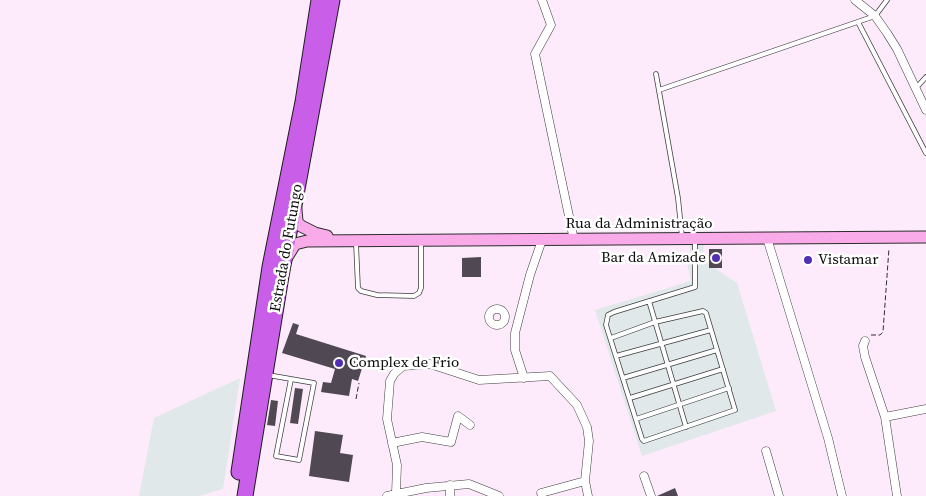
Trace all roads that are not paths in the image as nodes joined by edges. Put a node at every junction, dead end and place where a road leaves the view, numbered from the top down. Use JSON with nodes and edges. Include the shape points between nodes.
{"nodes":[{"id":1,"x":319,"y":0,"type":"edge"},
{"id":2,"x":332,"y":0,"type":"edge"},
{"id":3,"x":542,"y":0,"type":"edge"},
{"id":4,"x":855,"y":0,"type":"edge"},
{"id":5,"x":887,"y":0,"type":"edge"},
{"id":6,"x":875,"y":16,"type":"junction"},
{"id":7,"x":858,"y":22,"type":"junction"},
{"id":8,"x":656,"y":74,"type":"dead end"},
{"id":9,"x":926,"y":77,"type":"edge"},
{"id":10,"x":916,"y":89,"type":"junction"},
{"id":11,"x":659,"y":90,"type":"junction"},
{"id":12,"x":923,"y":100,"type":"edge"},
{"id":13,"x":926,"y":110,"type":"edge"},
{"id":14,"x":926,"y":153,"type":"edge"},
{"id":15,"x":296,"y":199,"type":"junction"},
{"id":16,"x":926,"y":236,"type":"edge"},
{"id":17,"x":695,"y":238,"type":"junction"},
{"id":18,"x":767,"y":238,"type":"junction"},
{"id":19,"x":682,"y":239,"type":"junction"},
{"id":20,"x":421,"y":240,"type":"junction"},
{"id":21,"x":542,"y":240,"type":"junction"},
{"id":22,"x":574,"y":240,"type":"junction"},
{"id":23,"x":355,"y":241,"type":"junction"},
{"id":24,"x":281,"y":276,"type":"junction"},
{"id":25,"x":649,"y":301,"type":"junction"},
{"id":26,"x":505,"y":318,"type":"dead end"},
{"id":27,"x":517,"y":321,"type":"junction"},
{"id":28,"x":655,"y":322,"type":"junction"},
{"id":29,"x":711,"y":330,"type":"junction"},
{"id":30,"x":610,"y":338,"type":"junction"},
{"id":31,"x":865,"y":341,"type":"road end"},
{"id":32,"x":661,"y":344,"type":"junction"},
{"id":33,"x":718,"y":350,"type":"junction"},
{"id":34,"x":616,"y":356,"type":"junction"},
{"id":35,"x":667,"y":365,"type":"junction"},
{"id":36,"x":723,"y":369,"type":"junction"},
{"id":37,"x":266,"y":374,"type":"junction"},
{"id":38,"x":524,"y":378,"type":"junction"},
{"id":39,"x":623,"y":378,"type":"junction"},
{"id":40,"x":291,"y":379,"type":"junction"},
{"id":41,"x":673,"y":384,"type":"junction"},
{"id":42,"x":729,"y":388,"type":"junction"},
{"id":43,"x":630,"y":398,"type":"junction"},
{"id":44,"x":679,"y":405,"type":"junction"},
{"id":45,"x":926,"y":409,"type":"edge"},
{"id":46,"x":885,"y":417,"type":"junction"},
{"id":47,"x":636,"y":419,"type":"junction"},
{"id":48,"x":470,"y":425,"type":"dead end"},
{"id":49,"x":686,"y":427,"type":"junction"},
{"id":50,"x":392,"y":442,"type":"junction"},
{"id":51,"x":766,"y":450,"type":"dead end"},
{"id":52,"x":644,"y":476,"type":"dead end"},
{"id":53,"x":585,"y":481,"type":"junction"},
{"id":54,"x":450,"y":485,"type":"junction"},
{"id":55,"x":396,"y":493,"type":"junction"},
{"id":56,"x":541,"y":493,"type":"dead end"},
{"id":57,"x":235,"y":496,"type":"edge"},
{"id":58,"x":245,"y":496,"type":"edge"},
{"id":59,"x":387,"y":496,"type":"edge"},
{"id":60,"x":450,"y":496,"type":"edge"},
{"id":61,"x":499,"y":496,"type":"edge"},
{"id":62,"x":588,"y":496,"type":"edge"},
{"id":63,"x":651,"y":496,"type":"edge"},
{"id":64,"x":779,"y":496,"type":"edge"},
{"id":65,"x":842,"y":496,"type":"edge"},
{"id":66,"x":897,"y":496,"type":"edge"}],
"edges":[{"from":1,"to":57,"type":"highway","name":"Estrada do Futungo","via":[[303,102],[270,267]]},
{"from":2,"to":15,"type":"highway","name":"Estrada do Futungo"},
{"from":3,"to":22,"type":"street","via":[[550,24],[535,54]]},
{"from":4,"to":6,"type":"street"},
{"from":5,"to":6,"type":"lane"},
{"from":6,"to":7,"type":"lane"},
{"from":6,"to":10,"type":"street","via":[[897,48]]},
{"from":7,"to":11,"type":"lane"},
{"from":7,"to":14,"type":"lane"},
{"from":8,"to":11,"type":"lane"},
{"from":9,"to":10,"type":"lane"},
{"from":10,"to":12,"type":"street"},
{"from":11,"to":19,"type":"lane"},
{"from":12,"to":13,"type":"street"},
{"from":15,"to":23,"type":"street","via":[[297,222],[305,229]]},
{"from":15,"to":24,"type":"highway","name":"Estrada do Futungo"},
{"from":16,"to":18,"type":"street","name":"Rua da Administração"},
{"from":17,"to":18,"type":"street","name":"Rua da Administração"},
{"from":17,"to":19,"type":"street","name":"Rua da Administração"},
{"from":17,"to":25,"type":"lane","via":[[696,287]]},
{"from":18,"to":65,"type":"street","via":[[820,411]]},
{"from":19,"to":22,"type":"street","name":"Rua da Administração"},
{"from":20,"to":21,"type":"street","name":"Rua da Administração"},
{"from":20,"to":23,"type":"street","name":"Rua da Administração"},
{"from":20,"to":23,"type":"lane","via":[[421,288],[414,296],[361,291],[358,288]]},
{"from":21,"to":22,"type":"street","name":"Rua da Administração"},
{"from":21,"to":27,"type":"street"},
{"from":23,"to":24,"type":"street","via":[[295,244],[288,253]]},
{"from":24,"to":37,"type":"highway","name":"Estrada do Futungo"},
{"from":25,"to":28,"type":"lane"},
{"from":25,"to":30,"type":"lane","via":[[608,315],[606,325]]},
{"from":26,"to":27,"type":"street"},
{"from":27,"to":38,"type":"street","via":[[515,350]]},
{"from":28,"to":29,"type":"lane","via":[[703,312],[709,316]]},
{"from":28,"to":30,"type":"lane"},
{"from":28,"to":32,"type":"lane"},
{"from":29,"to":32,"type":"lane"},
{"from":29,"to":33,"type":"lane"},
{"from":30,"to":34,"type":"lane"},
{"from":31,"to":46,"type":"street","via":[[865,358]]},
{"from":32,"to":34,"type":"lane"},
{"from":32,"to":35,"type":"lane"},
{"from":33,"to":35,"type":"lane"},
{"from":33,"to":36,"type":"lane"},
{"from":34,"to":39,"type":"lane"},
{"from":35,"to":39,"type":"lane"},
{"from":35,"to":41,"type":"lane"},
{"from":36,"to":41,"type":"lane"},
{"from":36,"to":42,"type":"lane"},
{"from":37,"to":40,"type":"lane"},
{"from":37,"to":58,"type":"highway","name":"Estrada do Futungo"},
{"from":38,"to":50,"type":"street","via":[[479,380],[430,364],[403,366],[390,381],[387,419]]},
{"from":38,"to":53,"type":"street","via":[[550,376],[583,416],[589,441]]},
{"from":39,"to":43,"type":"lane"},
{"from":40,"to":40,"type":"lane","via":[[314,383],[299,460],[276,456]]},
{"from":41,"to":43,"type":"lane"},
{"from":41,"to":44,"type":"lane"},
{"from":42,"to":44,"type":"lane"},
{"from":42,"to":49,"type":"lane","via":[[735,410]]},
{"from":43,"to":47,"type":"lane"},
{"from":44,"to":47,"type":"lane"},
{"from":44,"to":49,"type":"lane"},
{"from":45,"to":46,"type":"street"},
{"from":46,"to":66,"type":"street"},
{"from":47,"to":49,"type":"lane","via":[[646,442]]},
{"from":48,"to":50,"type":"street","via":[[458,416],[451,442],[422,437]]},
{"from":50,"to":55,"type":"street","via":[[397,465]]},
{"from":51,"to":64,"type":"street"},
{"from":52,"to":63,"type":"street"},
{"from":53,"to":56,"type":"street"},
{"from":53,"to":62,"type":"street"},
{"from":54,"to":55,"type":"street"},
{"from":54,"to":60,"type":"street"},
{"from":54,"to":61,"type":"street","via":[[469,484]]},
{"from":55,"to":59,"type":"street"}]}
